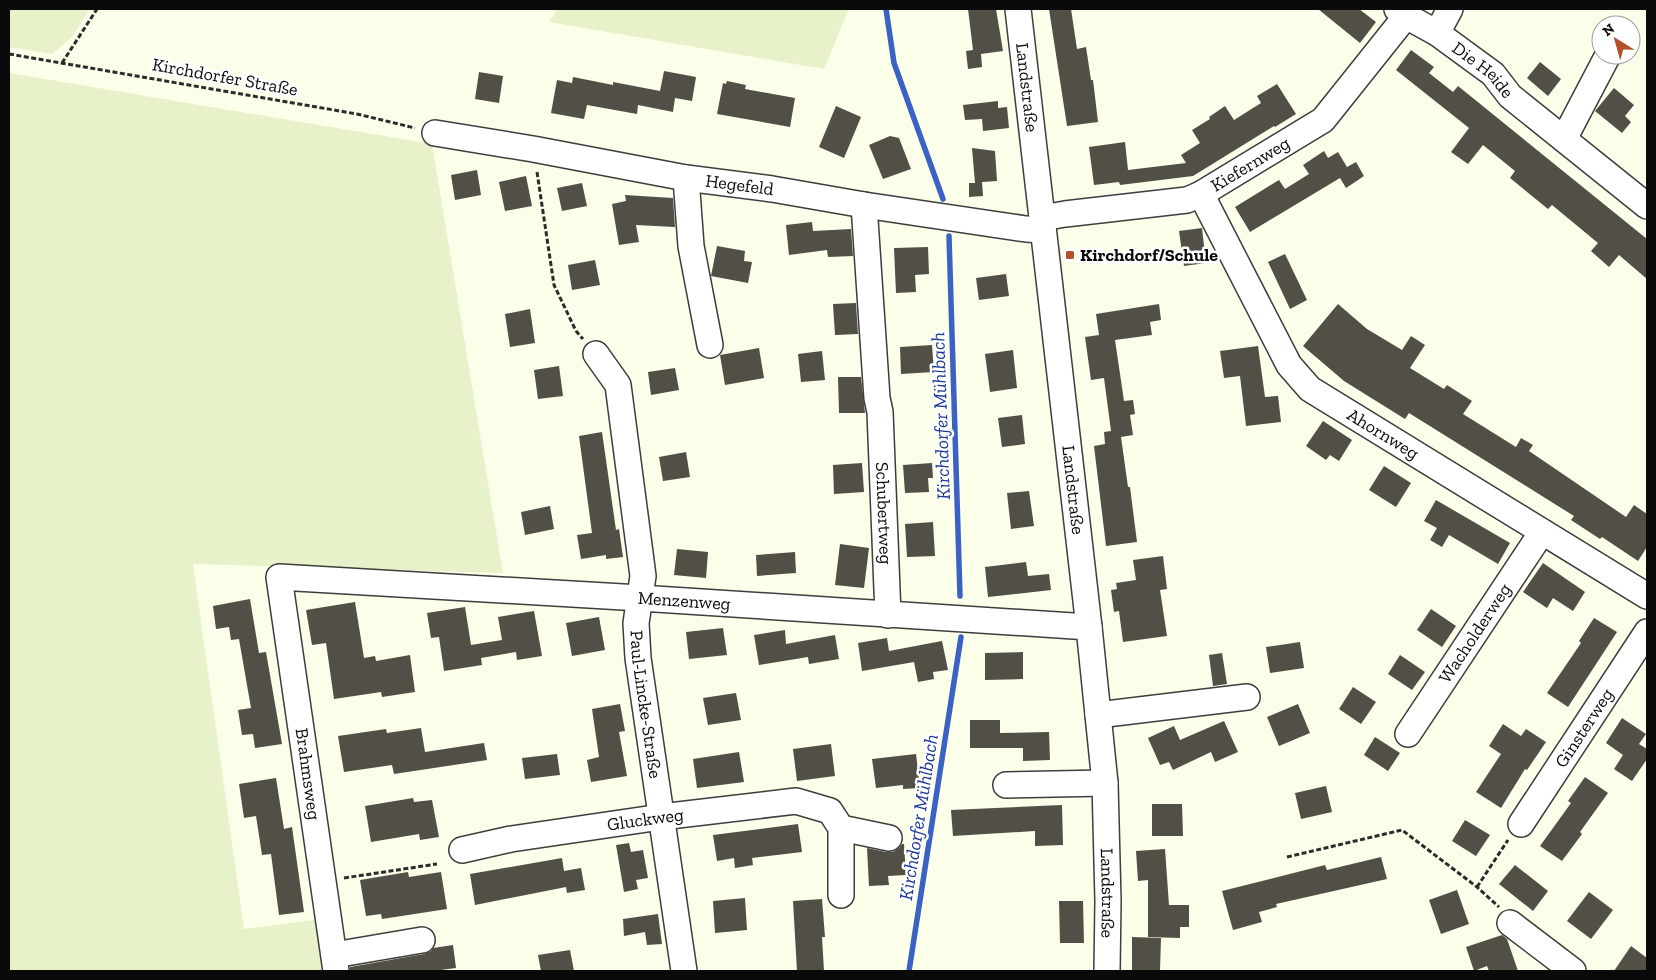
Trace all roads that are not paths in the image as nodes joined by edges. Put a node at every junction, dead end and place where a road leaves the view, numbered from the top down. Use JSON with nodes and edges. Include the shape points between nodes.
{"nodes":[{"id":1,"x":1018,"y":9,"type":"edge"},
{"id":2,"x":1450,"y":9,"type":"edge"},
{"id":3,"x":1402,"y":12,"type":"edge"},
{"id":4,"x":1437,"y":33,"type":"junction"},
{"id":5,"x":1603,"y":65,"type":"edge"},
{"id":6,"x":435,"y":133,"type":"road end"},
{"id":7,"x":1564,"y":139,"type":"junction"},
{"id":8,"x":686,"y":178,"type":"junction"},
{"id":9,"x":1201,"y":194,"type":"junction"},
{"id":10,"x":864,"y":205,"type":"junction"},
{"id":11,"x":1647,"y":206,"type":"edge"},
{"id":12,"x":1043,"y":224,"type":"junction"},
{"id":13,"x":710,"y":345,"type":"dead end"},
{"id":14,"x":596,"y":354,"type":"road end"},
{"id":15,"x":1542,"y":532,"type":"junction"},
{"id":16,"x":279,"y":577,"type":"joint"},
{"id":17,"x":1647,"y":596,"type":"edge"},
{"id":18,"x":640,"y":598,"type":"junction"},
{"id":19,"x":888,"y":615,"type":"junction"},
{"id":20,"x":1089,"y":627,"type":"junction"},
{"id":21,"x":1647,"y":632,"type":"edge"},
{"id":22,"x":1247,"y":697,"type":"dead end"},
{"id":23,"x":1098,"y":715,"type":"junction"},
{"id":24,"x":1408,"y":734,"type":"dead end"},
{"id":25,"x":1105,"y":783,"type":"junction"},
{"id":26,"x":1006,"y":785,"type":"dead end"},
{"id":27,"x":661,"y":817,"type":"junction"},
{"id":28,"x":835,"y":819,"type":"junction"},
{"id":29,"x":1521,"y":824,"type":"road end"},
{"id":30,"x":889,"y":838,"type":"dead end"},
{"id":31,"x":462,"y":850,"type":"dead end"},
{"id":32,"x":841,"y":895,"type":"dead end"},
{"id":33,"x":1510,"y":923,"type":"road end"},
{"id":34,"x":422,"y":940,"type":"dead end"},
{"id":35,"x":335,"y":963,"type":"edge"},
{"id":36,"x":684,"y":971,"type":"edge"},
{"id":37,"x":1107,"y":971,"type":"edge"},
{"id":38,"x":1573,"y":971,"type":"edge"}],
"edges":[{"from":1,"to":12,"type":"street","name":"Landstraße"},
{"from":2,"to":4,"type":"street"},
{"from":3,"to":4,"type":"street","name":"Die Heide"},
{"from":3,"to":9,"type":"street","name":"Kiefernweg","via":[[1323,120]]},
{"from":4,"to":7,"type":"street","name":"Die Heide","via":[[1492,74],[1510,96]]},
{"from":5,"to":7,"type":"street"},
{"from":6,"to":8,"type":"street","name":"Hegefeld"},
{"from":7,"to":11,"type":"street","name":"Die Heide"},
{"from":8,"to":10,"type":"street","name":"Hegefeld"},
{"from":8,"to":13,"type":"street","via":[[691,246]]},
{"from":9,"to":12,"type":"street","name":"Kiefernweg","via":[[1187,200],[1066,214]]},
{"from":9,"to":15,"type":"street","name":"Ahornweg","via":[[1289,365],[1310,389]]},
{"from":10,"to":12,"type":"street","name":"Hegefeld","via":[[1026,229]]},
{"from":10,"to":19,"type":"street","name":"Schubertweg","via":[[880,412]]},
{"from":12,"to":20,"type":"street","name":"Landstraße"},
{"from":14,"to":18,"type":"street","name":"Paul-Lincke-Straße","via":[[618,385],[643,576]]},
{"from":15,"to":17,"type":"street","name":"Ahornweg"},
{"from":15,"to":24,"type":"street","name":"Wacholderweg"},
{"from":16,"to":18,"type":"street","name":"Menzenweg"},
{"from":16,"to":35,"type":"street","name":"Brahmsweg"},
{"from":18,"to":19,"type":"street","name":"Menzenweg"},
{"from":18,"to":27,"type":"street","name":"Paul-Lincke-Straße","via":[[636,623],[638,658]]},
{"from":19,"to":20,"type":"street","name":"Menzenweg"},
{"from":20,"to":23,"type":"street","name":"Landstraße"},
{"from":21,"to":29,"type":"street","name":"Ginsterweg"},
{"from":22,"to":23,"type":"street"},
{"from":23,"to":25,"type":"street","name":"Landstraße"},
{"from":25,"to":26,"type":"street"},
{"from":25,"to":37,"type":"street","name":"Landstraße"},
{"from":27,"to":28,"type":"street","name":"Gluckweg","via":[[796,801]]},
{"from":27,"to":31,"type":"street","name":"Gluckweg","via":[[511,839]]},
{"from":27,"to":36,"type":"street","name":"Paul-Lincke-Straße"},
{"from":28,"to":30,"type":"street","name":"Gluckweg"},
{"from":28,"to":32,"type":"street"},
{"from":33,"to":38,"type":"street"},
{"from":34,"to":35,"type":"street"}]}
